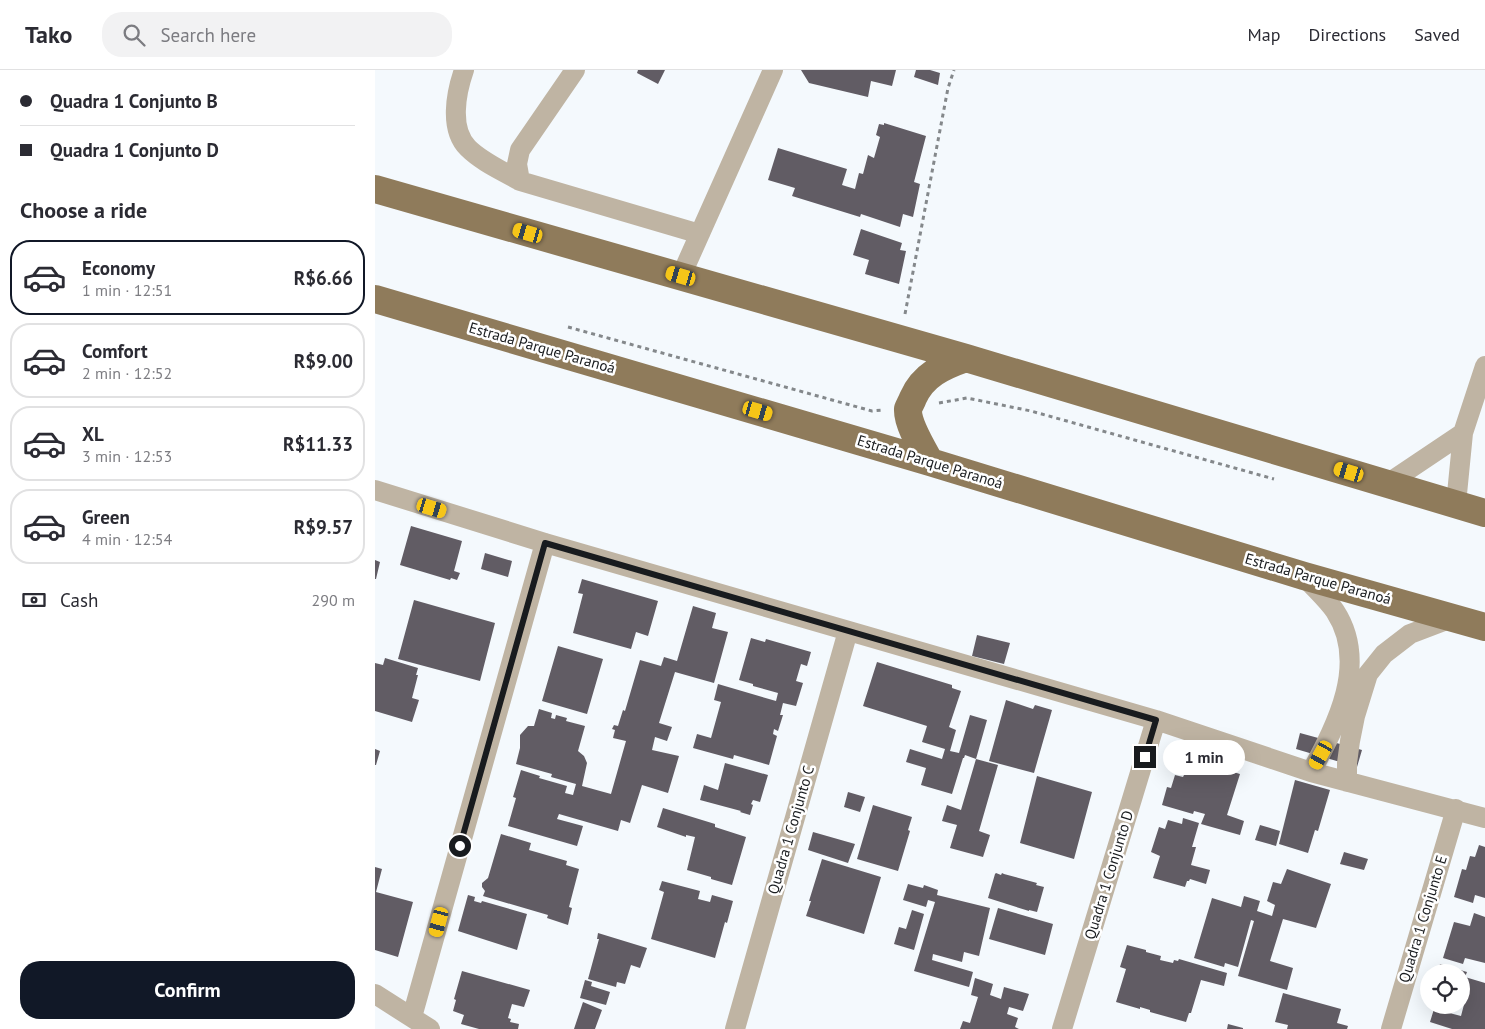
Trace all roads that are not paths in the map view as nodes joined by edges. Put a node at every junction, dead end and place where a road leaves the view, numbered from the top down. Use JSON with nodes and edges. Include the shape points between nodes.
{"nodes":[{"id":1,"x":463,"y":70,"type":"edge"},
{"id":2,"x":575,"y":70,"type":"edge"},
{"id":3,"x":773,"y":70,"type":"edge"},
{"id":4,"x":520,"y":181,"type":"junction"},
{"id":5,"x":375,"y":189,"type":"edge"},
{"id":6,"x":700,"y":234,"type":"junction"},
{"id":7,"x":681,"y":276,"type":"junction"},
{"id":8,"x":375,"y":299,"type":"edge"},
{"id":9,"x":966,"y":358,"type":"junction"},
{"id":10,"x":1485,"y":366,"type":"edge"},
{"id":11,"x":1463,"y":434,"type":"junction"},
{"id":12,"x":931,"y":462,"type":"junction"},
{"id":13,"x":1387,"y":484,"type":"junction"},
{"id":14,"x":375,"y":490,"type":"edge"},
{"id":15,"x":1456,"y":504,"type":"junction"},
{"id":16,"x":1485,"y":513,"type":"edge"},
{"id":17,"x":545,"y":543,"type":"junction"},
{"id":18,"x":1305,"y":576,"type":"junction"},
{"id":19,"x":1452,"y":618,"type":"junction"},
{"id":20,"x":1485,"y":626,"type":"edge"},
{"id":21,"x":848,"y":631,"type":"junction"},
{"id":22,"x":1156,"y":720,"type":"junction"},
{"id":23,"x":1311,"y":772,"type":"junction"},
{"id":24,"x":1347,"y":782,"type":"junction"},
{"id":25,"x":1456,"y":809,"type":"junction"},
{"id":26,"x":1485,"y":818,"type":"edge"},
{"id":27,"x":375,"y":994,"type":"edge"},
{"id":28,"x":412,"y":1017,"type":"junction"},
{"id":29,"x":431,"y":1029,"type":"edge"},
{"id":30,"x":735,"y":1029,"type":"edge"},
{"id":31,"x":1062,"y":1029,"type":"edge"},
{"id":32,"x":1391,"y":1029,"type":"edge"}],
"edges":[{"from":1,"to":4,"type":"street","via":[[455,106],[458,130],[467,147]]},
{"from":2,"to":4,"type":"street","via":[[520,150],[517,164]]},
{"from":3,"to":6,"type":"street"},
{"from":4,"to":6,"type":"street"},
{"from":5,"to":7,"type":"main road"},
{"from":6,"to":7,"type":"street"},
{"from":7,"to":9,"type":"main road"},
{"from":8,"to":12,"type":"main road","name":"Estrada Parque Paranoá"},
{"from":9,"to":12,"type":"main road","via":[[945,365],[929,376],[917,390],[908,409],[914,434]]},
{"from":9,"to":13,"type":"main road"},
{"from":10,"to":11,"type":"street"},
{"from":11,"to":13,"type":"street"},
{"from":11,"to":15,"type":"street"},
{"from":12,"to":18,"type":"main road","name":"Estrada Parque Paranoá"},
{"from":13,"to":15,"type":"main road"},
{"from":14,"to":17,"type":"street"},
{"from":15,"to":16,"type":"main road"},
{"from":17,"to":21,"type":"street"},
{"from":17,"to":28,"type":"street"},
{"from":18,"to":19,"type":"main road","name":"Estrada Parque Paranoá"},
{"from":18,"to":23,"type":"street","via":[[1335,610],[1347,634],[1351,656],[1348,686],[1338,717]]},
{"from":19,"to":20,"type":"main road","name":"Estrada Parque Paranoá"},
{"from":19,"to":24,"type":"street","via":[[1410,634],[1384,654],[1368,674],[1350,741]]},
{"from":21,"to":22,"type":"street"},
{"from":21,"to":30,"type":"street","name":"Quadra 1 Conjunto C"},
{"from":22,"to":23,"type":"street"},
{"from":22,"to":31,"type":"street","name":"Quadra 1 Conjunto D"},
{"from":23,"to":24,"type":"street"},
{"from":24,"to":25,"type":"street"},
{"from":25,"to":26,"type":"street"},
{"from":25,"to":32,"type":"street","name":"Quadra 1 Conjunto E"},
{"from":27,"to":28,"type":"street"},
{"from":28,"to":29,"type":"street"}]}
